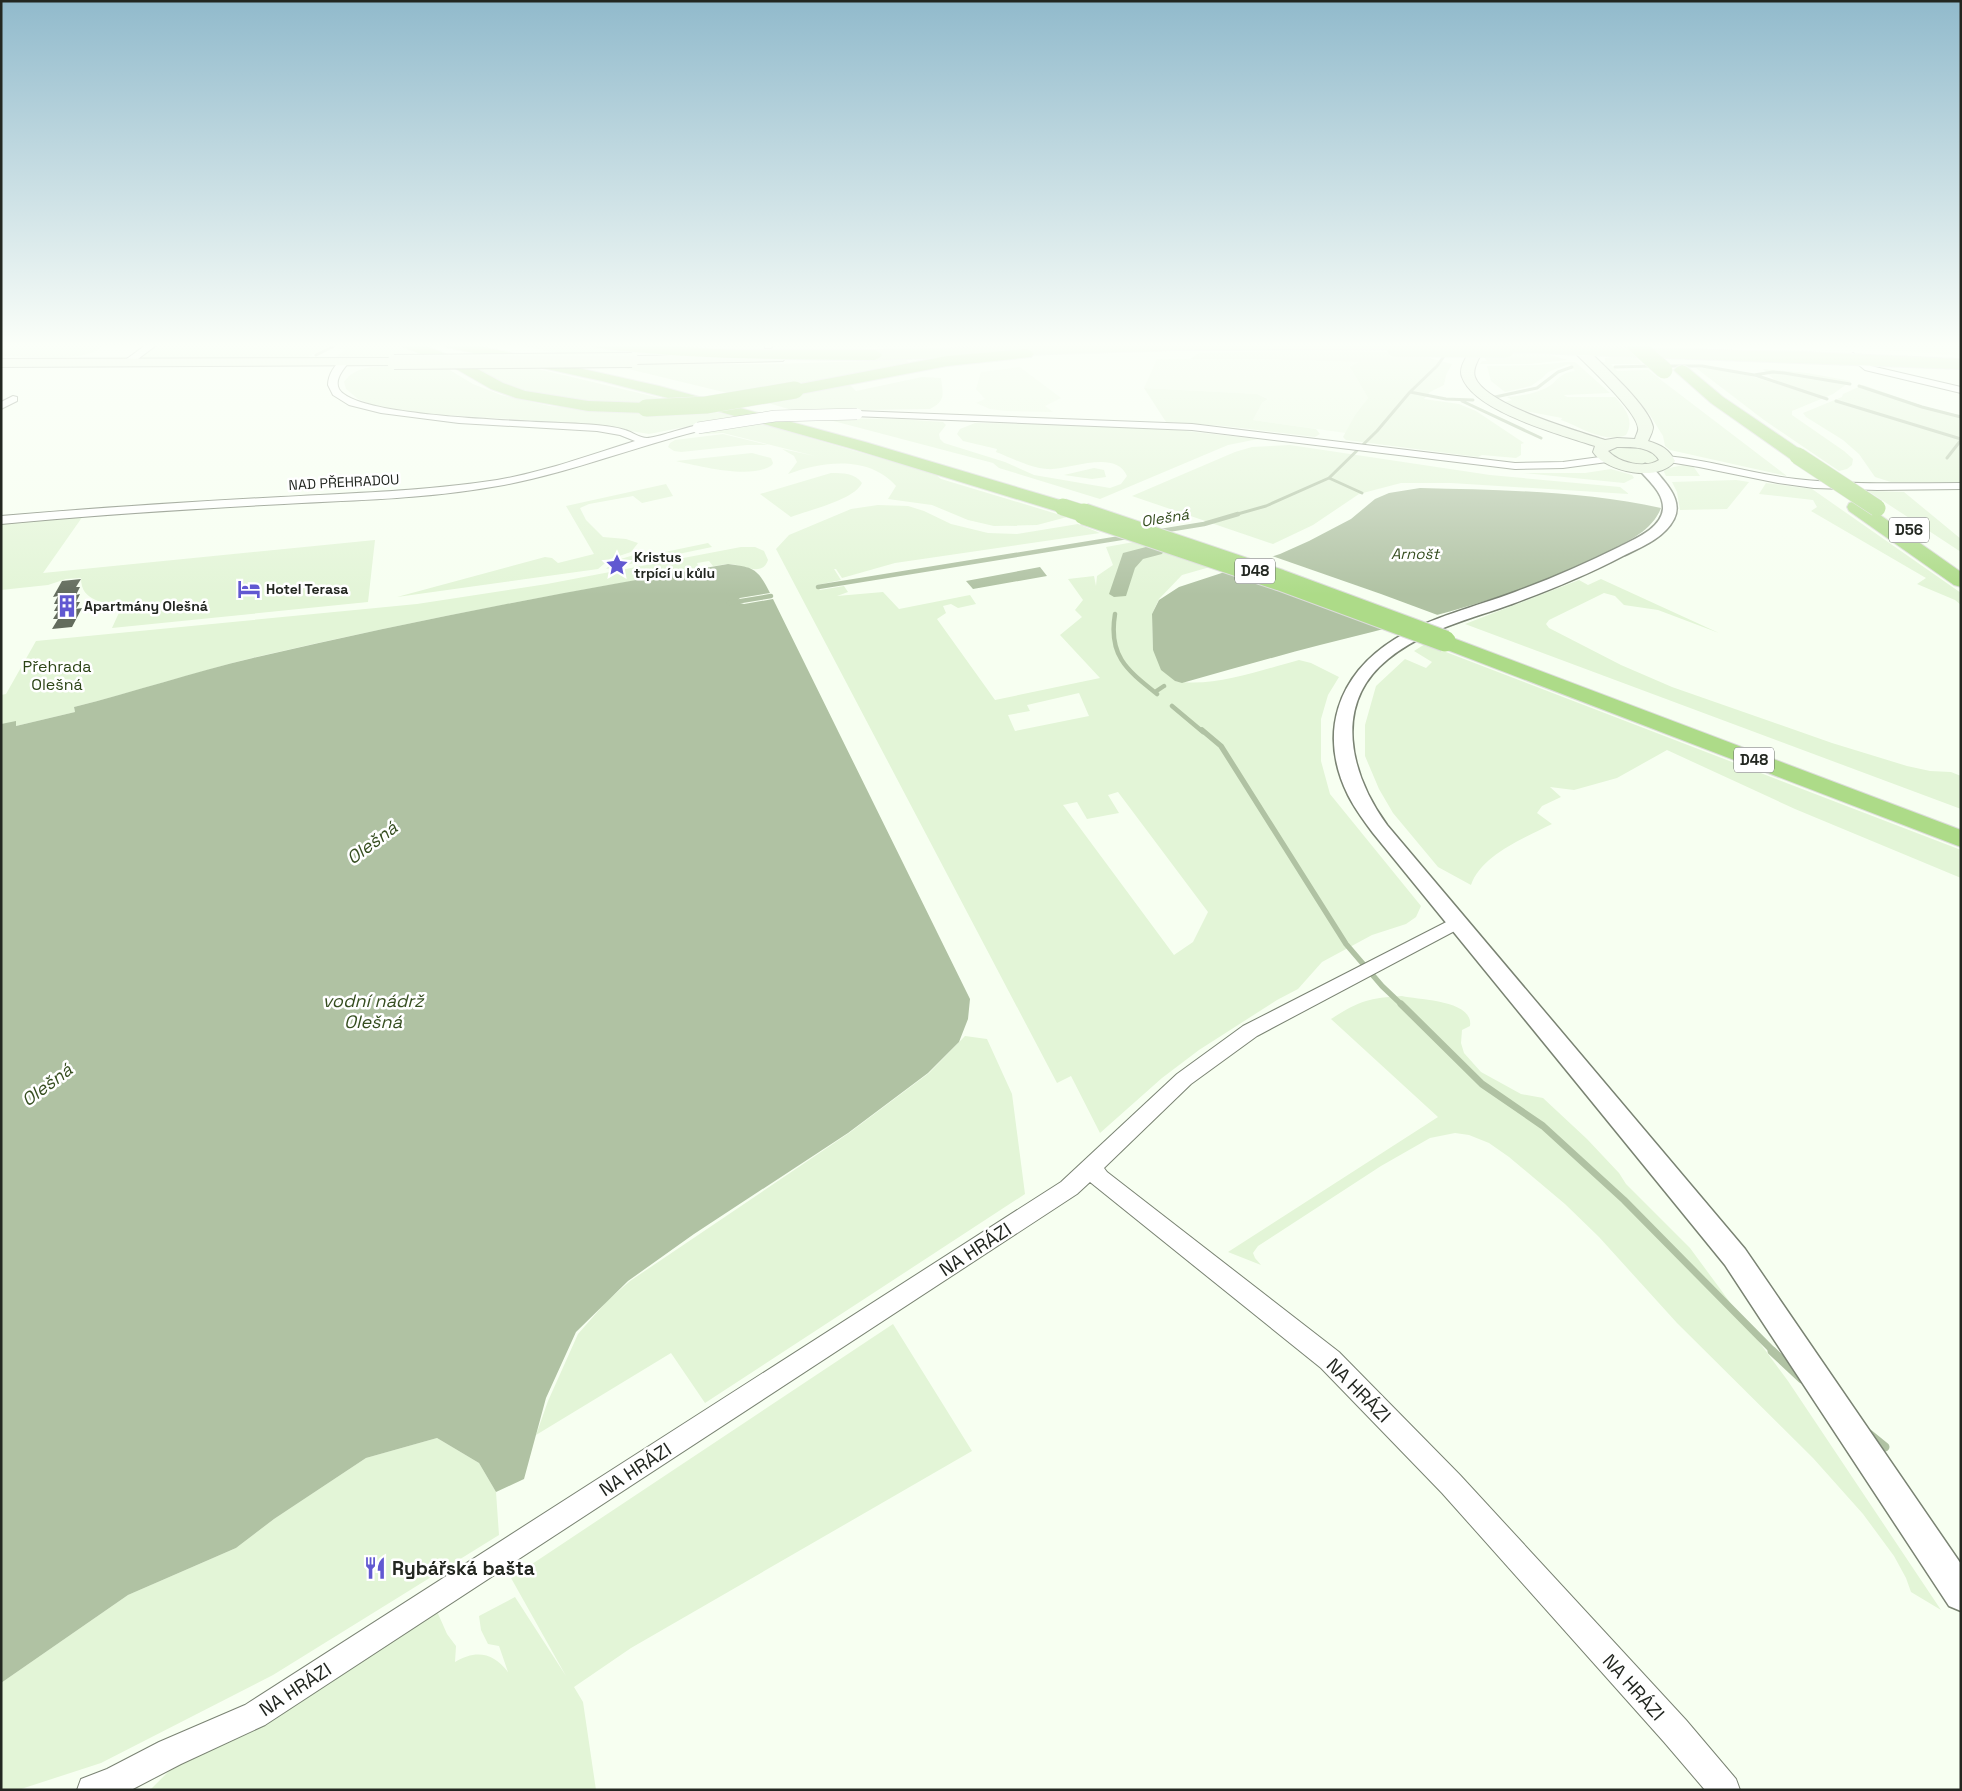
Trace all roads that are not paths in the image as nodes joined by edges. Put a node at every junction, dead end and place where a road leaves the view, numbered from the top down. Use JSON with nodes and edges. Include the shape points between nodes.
{"nodes":[{"id":1,"x":591,"y":428,"type":"edge"},
{"id":2,"x":701,"y":428,"type":"edge"},
{"id":3,"x":797,"y":428,"type":"edge"},
{"id":4,"x":835,"y":428,"type":"edge"},
{"id":5,"x":1187,"y":428,"type":"edge"},
{"id":6,"x":1549,"y":428,"type":"edge"},
{"id":7,"x":1645,"y":428,"type":"edge"},
{"id":8,"x":1737,"y":428,"type":"edge"},
{"id":9,"x":1757,"y":428,"type":"edge"},
{"id":10,"x":644,"y":441,"type":"junction"},
{"id":11,"x":1640,"y":444,"type":"junction"},
{"id":12,"x":1606,"y":452,"type":"junction"},
{"id":13,"x":1667,"y":458,"type":"junction"},
{"id":14,"x":1646,"y":468,"type":"junction"},
{"id":15,"x":1961,"y":486,"type":"edge"},
{"id":16,"x":1069,"y":503,"type":"junction"},
{"id":17,"x":1,"y":520,"type":"edge"},
{"id":18,"x":1961,"y":565,"type":"edge"},
{"id":19,"x":1961,"y":581,"type":"edge"},
{"id":20,"x":1451,"y":636,"type":"junction"},
{"id":21,"x":1961,"y":821,"type":"edge"},
{"id":22,"x":1961,"y":839,"type":"edge"},
{"id":23,"x":1458,"y":922,"type":"junction"},
{"id":24,"x":1092,"y":1165,"type":"junction"},
{"id":25,"x":1961,"y":1594,"type":"edge"},
{"id":26,"x":92,"y":1790,"type":"edge"},
{"id":27,"x":1725,"y":1790,"type":"edge"}],
"edges":[{"from":1,"to":10,"type":"street","via":[[622,432]]},
{"from":2,"to":10,"type":"street","name":"NAD PŘEHRADOU","bridge":true},
{"from":3,"to":16,"type":"highway","number":"D48"},
{"from":4,"to":16,"type":"highway","number":"D48","via":[[909,448]]},
{"from":5,"to":12,"type":"street","name":"NAD PŘEHRADOU","bridge":true,"via":[[1515,466],[1563,465]]},
{"from":6,"to":12,"type":"main road"},
{"from":7,"to":11,"type":"main road"},
{"from":8,"to":19,"type":"highway","number":"D56","bridge":true},
{"from":9,"to":18,"type":"highway","number":"D56","bridge":true},
{"from":10,"to":17,"type":"street","name":"NAD PŘEHRADOU","via":[[500,483],[417,493],[130,509]]},
{"from":11,"to":12,"type":"main road","via":[[1624,442]]},
{"from":11,"to":13,"type":"main road","via":[[1658,450]]},
{"from":12,"to":14,"type":"main road","via":[[1625,466]]},
{"from":13,"to":14,"type":"main road","via":[[1662,465]]},
{"from":13,"to":15,"type":"street","via":[[1801,483]]},
{"from":14,"to":23,"type":"street","via":[[1666,493],[1670,504],[1664,522],[1651,535],[1576,574],[1428,629],[1400,643],[1364,673],[1351,693],[1342,731],[1345,760],[1357,795],[1380,829]]},
{"from":16,"to":20,"type":"highway","number":"D48","bridge":true,"via":[[1271,577]]},
{"from":20,"to":21,"type":"highway","number":"D48"},
{"from":20,"to":22,"type":"highway","number":"D48"},
{"from":23,"to":24,"type":"street","via":[[1250,1032],[1192,1073]]},
{"from":23,"to":25,"type":"street","via":[[1734,1257]]},
{"from":24,"to":26,"type":"street","name":"NA HRÁZI","via":[[1068,1188],[255,1715]]},
{"from":24,"to":27,"type":"street","name":"NA HRÁZI","via":[[1100,1178],[1330,1360],[1451,1484]]}]}
